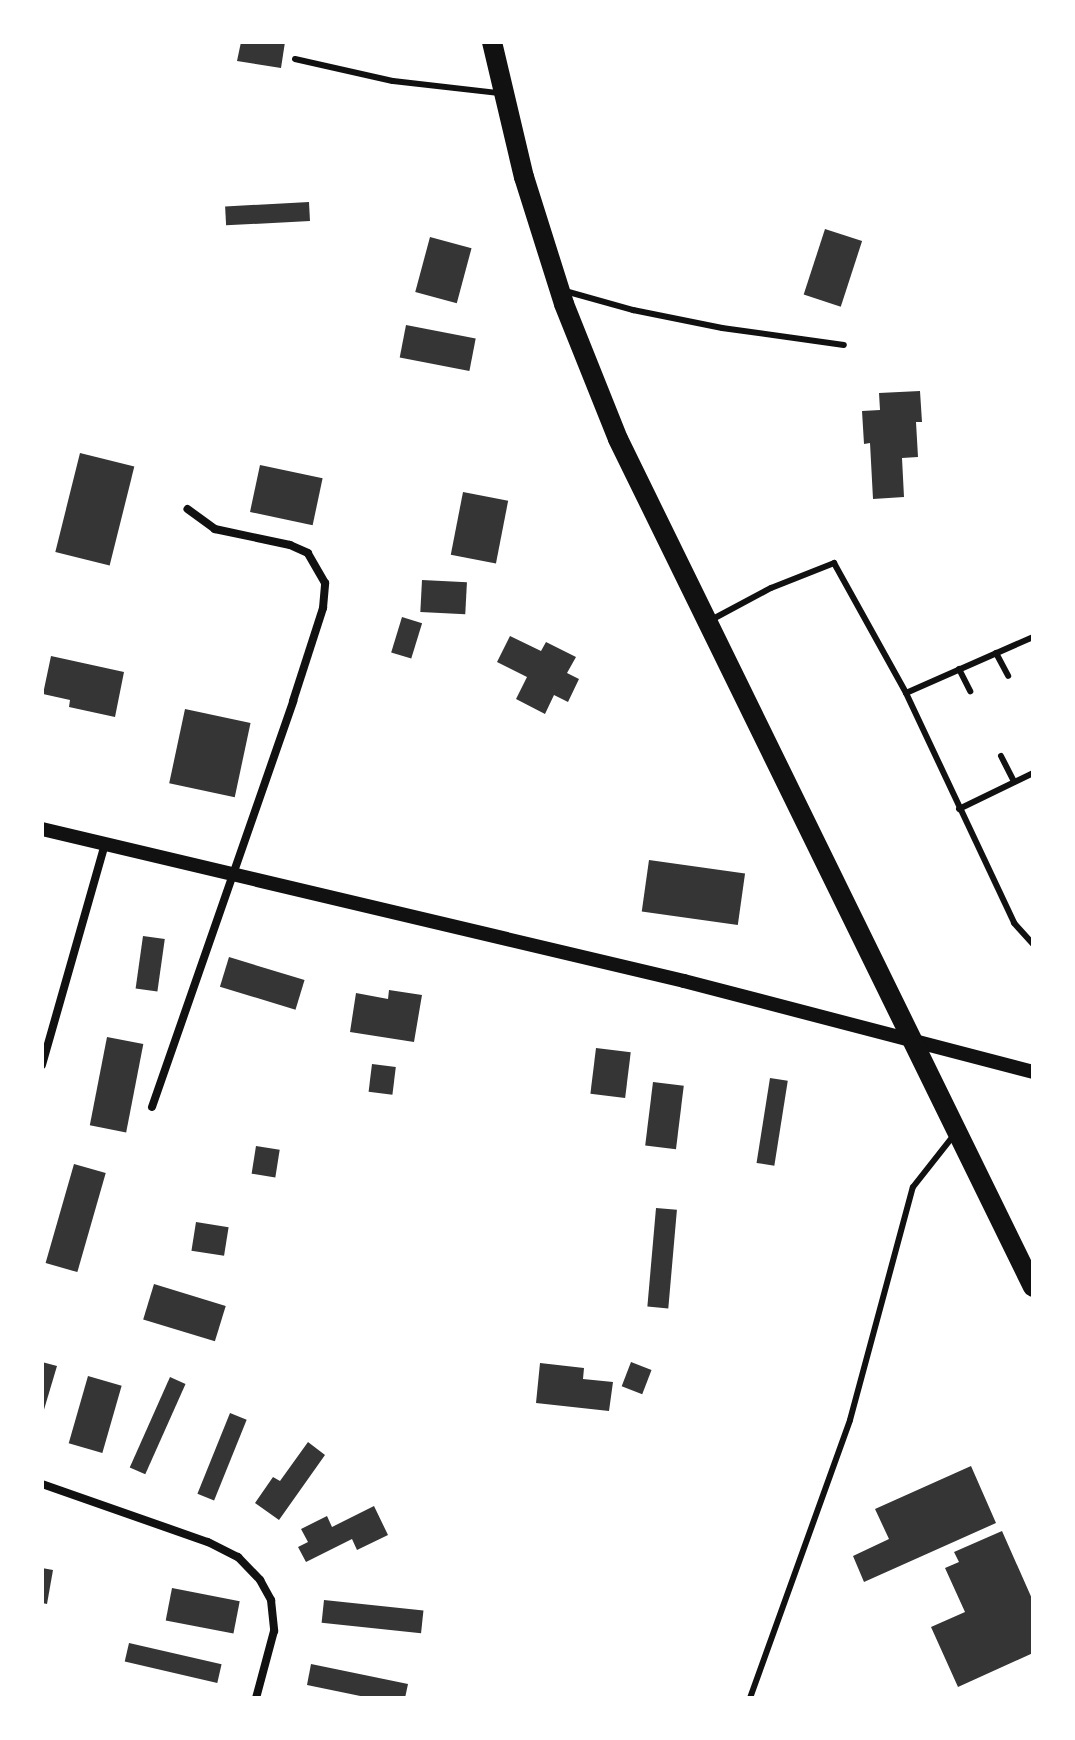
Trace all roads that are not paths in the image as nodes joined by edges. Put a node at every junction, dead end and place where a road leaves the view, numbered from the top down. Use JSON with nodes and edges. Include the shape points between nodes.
{"nodes":[{"id":1,"x":492,"y":42,"type":"edge"},
{"id":2,"x":295,"y":59,"type":"dead end"},
{"id":3,"x":503,"y":93,"type":"junction"},
{"id":4,"x":560,"y":289,"type":"junction"},
{"id":5,"x":844,"y":345,"type":"dead end"},
{"id":6,"x":187,"y":509,"type":"dead end"},
{"id":7,"x":707,"y":622,"type":"junction"},
{"id":8,"x":1033,"y":637,"type":"edge"},
{"id":9,"x":996,"y":653,"type":"junction"},
{"id":10,"x":959,"y":669,"type":"junction"},
{"id":11,"x":1008,"y":676,"type":"dead end"},
{"id":12,"x":970,"y":691,"type":"dead end"},
{"id":13,"x":906,"y":693,"type":"junction"},
{"id":14,"x":1001,"y":756,"type":"dead end"},
{"id":15,"x":1033,"y":773,"type":"edge"},
{"id":16,"x":1014,"y":782,"type":"junction"},
{"id":17,"x":959,"y":809,"type":"junction"},
{"id":18,"x":42,"y":829,"type":"edge"},
{"id":19,"x":105,"y":844,"type":"junction"},
{"id":20,"x":234,"y":874,"type":"junction"},
{"id":21,"x":1033,"y":944,"type":"edge"},
{"id":22,"x":912,"y":1042,"type":"junction"},
{"id":23,"x":42,"y":1065,"type":"edge"},
{"id":24,"x":1033,"y":1072,"type":"edge"},
{"id":25,"x":152,"y":1107,"type":"dead end"},
{"id":26,"x":956,"y":1132,"type":"junction"},
{"id":27,"x":1026,"y":1258,"type":"edge"},
{"id":28,"x":1033,"y":1287,"type":"edge"},
{"id":29,"x":42,"y":1484,"type":"edge"},
{"id":30,"x":256,"y":1698,"type":"edge"},
{"id":31,"x":750,"y":1698,"type":"edge"}],
"edges":[{"from":1,"to":3,"type":"main road"},
{"from":2,"to":3,"type":"lane","via":[[393,81]]},
{"from":3,"to":4,"type":"main road"},
{"from":4,"to":5,"type":"lane","via":[[722,328]]},
{"from":4,"to":7,"type":"main road","via":[[618,439]]},
{"from":6,"to":20,"type":"street","via":[[215,529],[308,553],[325,583],[323,608]]},
{"from":7,"to":13,"type":"lane","via":[[834,563]]},
{"from":7,"to":22,"type":"main road"},
{"from":8,"to":9,"type":"lane"},
{"from":9,"to":10,"type":"lane"},
{"from":9,"to":11,"type":"lane"},
{"from":10,"to":12,"type":"lane"},
{"from":10,"to":13,"type":"lane"},
{"from":13,"to":17,"type":"lane"},
{"from":14,"to":16,"type":"lane"},
{"from":15,"to":16,"type":"lane"},
{"from":16,"to":17,"type":"lane"},
{"from":17,"to":21,"type":"lane","via":[[1014,923]]},
{"from":18,"to":19,"type":"street"},
{"from":19,"to":20,"type":"street"},
{"from":19,"to":23,"type":"street"},
{"from":20,"to":22,"type":"street","via":[[684,981]]},
{"from":20,"to":25,"type":"street"},
{"from":22,"to":24,"type":"street"},
{"from":22,"to":26,"type":"main road"},
{"from":26,"to":27,"type":"main road"},
{"from":26,"to":31,"type":"lane","via":[[913,1187],[850,1420]]},
{"from":27,"to":28,"type":"main road"},
{"from":29,"to":30,"type":"street","via":[[238,1557],[271,1600],[274,1631]]}]}
